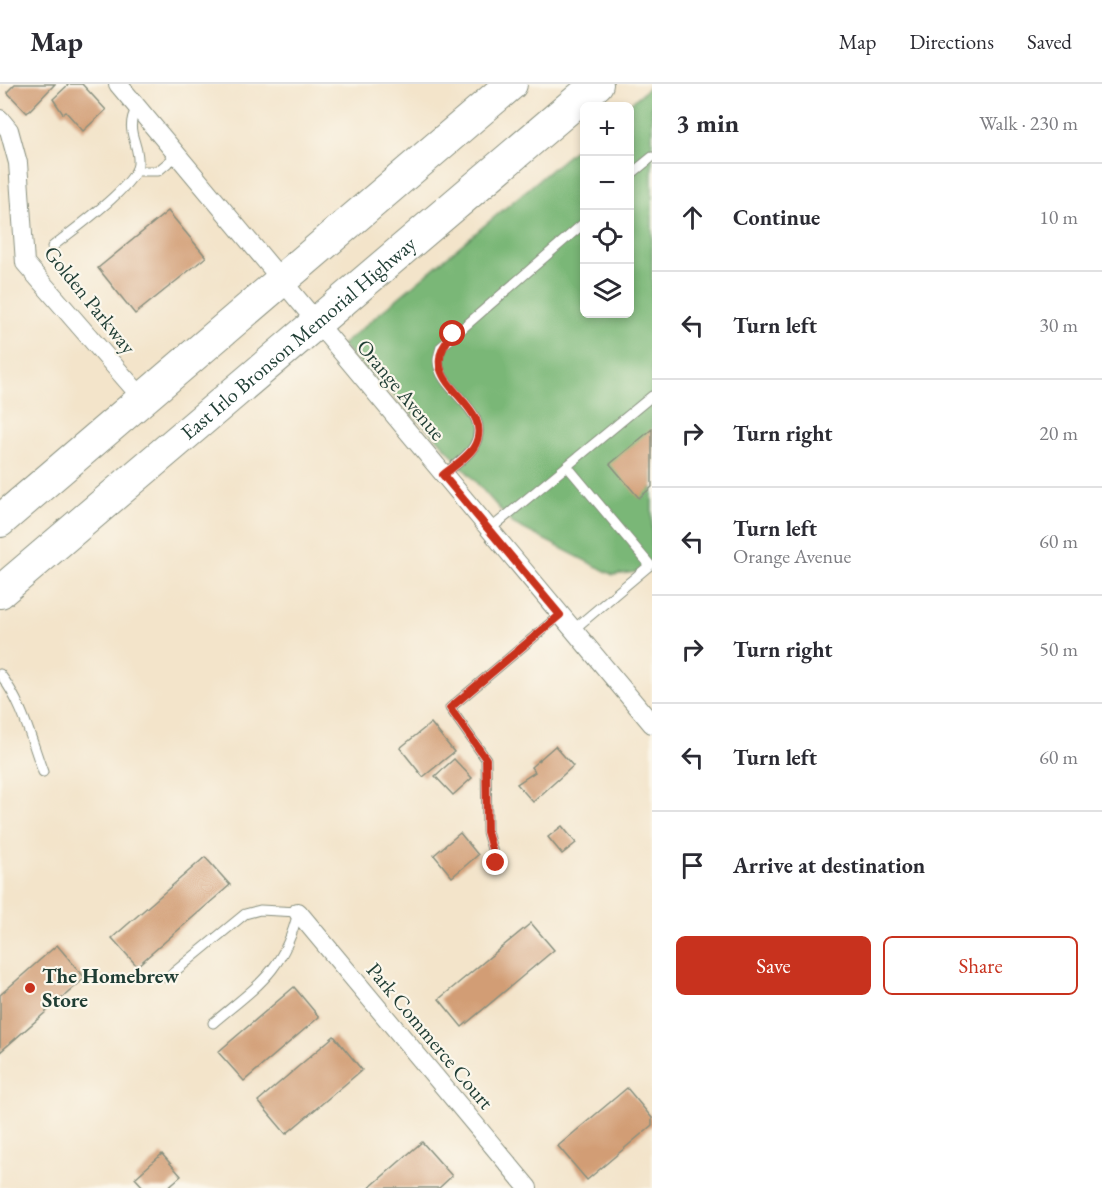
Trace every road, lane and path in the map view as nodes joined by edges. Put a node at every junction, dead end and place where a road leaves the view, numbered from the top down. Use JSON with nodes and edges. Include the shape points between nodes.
{"nodes":[{"id":1,"x":118,"y":84,"type":"edge"},
{"id":2,"x":511,"y":84,"type":"edge"},
{"id":3,"x":583,"y":99,"type":"edge"},
{"id":4,"x":137,"y":107,"type":"junction"},
{"id":5,"x":0,"y":119,"type":"edge"},
{"id":6,"x":177,"y":155,"type":"junction"},
{"id":7,"x":652,"y":156,"type":"edge"},
{"id":8,"x":136,"y":171,"type":"junction"},
{"id":9,"x":634,"y":172,"type":"edge"},
{"id":10,"x":580,"y":228,"type":"edge"},
{"id":11,"x":52,"y":247,"type":"dead end"},
{"id":12,"x":281,"y":281,"type":"junction"},
{"id":13,"x":316,"y":324,"type":"junction"},
{"id":14,"x":652,"y":396,"type":"edge"},
{"id":15,"x":143,"y":399,"type":"junction"},
{"id":16,"x":567,"y":466,"type":"junction"},
{"id":17,"x":443,"y":475,"type":"junction"},
{"id":18,"x":0,"y":521,"type":"edge"},
{"id":19,"x":489,"y":530,"type":"junction"},
{"id":20,"x":651,"y":564,"type":"edge"},
{"id":21,"x":0,"y":592,"type":"edge"},
{"id":22,"x":560,"y":615,"type":"junction"},
{"id":23,"x":573,"y":630,"type":"junction"},
{"id":24,"x":0,"y":674,"type":"edge"},
{"id":25,"x":652,"y":724,"type":"edge"},
{"id":26,"x":43,"y":772,"type":"dead end"},
{"id":27,"x":496,"y":863,"type":"dead end"},
{"id":28,"x":298,"y":912,"type":"junction"},
{"id":29,"x":166,"y":978,"type":"dead end"},
{"id":30,"x":213,"y":1023,"type":"dead end"},
{"id":31,"x":528,"y":1188,"type":"edge"}],
"edges":[{"from":1,"to":4,"type":"street","name":"Orange Avenue"},
{"from":2,"to":12,"type":"highway"},
{"from":3,"to":13,"type":"highway","name":"East Irlo Bronson Memorial Highway"},
{"from":4,"to":6,"type":"street","name":"Orange Avenue"},
{"from":4,"to":8,"type":"lane","via":[[130,126],[138,162]]},
{"from":5,"to":15,"type":"street","name":"Golden Parkway","via":[[9,130],[18,163],[25,263]]},
{"from":6,"to":8,"type":"lane","via":[[158,171]]},
{"from":6,"to":12,"type":"street","name":"Orange Avenue"},
{"from":7,"to":9,"type":"lane"},
{"from":8,"to":11,"type":"lane","via":[[125,185]]},
{"from":10,"to":17,"type":"lane","via":[[441,347],[438,362],[444,376],[479,427],[473,448]]},
{"from":12,"to":13,"type":"street","name":"Orange Avenue"},
{"from":12,"to":15,"type":"highway"},
{"from":13,"to":17,"type":"street","name":"Orange Avenue"},
{"from":13,"to":21,"type":"highway","name":"East Irlo Bronson Memorial Highway"},
{"from":14,"to":16,"type":"lane"},
{"from":15,"to":18,"type":"highway"},
{"from":16,"to":19,"type":"lane"},
{"from":16,"to":20,"type":"lane"},
{"from":17,"to":19,"type":"street","name":"Orange Avenue"},
{"from":19,"to":22,"type":"street","name":"Orange Avenue"},
{"from":20,"to":23,"type":"lane"},
{"from":22,"to":23,"type":"street","name":"Orange Avenue"},
{"from":22,"to":27,"type":"lane","via":[[450,708],[486,759],[487,832]]},
{"from":23,"to":25,"type":"street","name":"Orange Avenue"},
{"from":24,"to":26,"type":"lane","via":[[25,719]]},
{"from":28,"to":29,"type":"lane","via":[[260,910],[245,914]]},
{"from":28,"to":30,"type":"lane","via":[[291,940],[278,965]]},
{"from":28,"to":31,"type":"street","name":"Park Commerce Court"}]}
